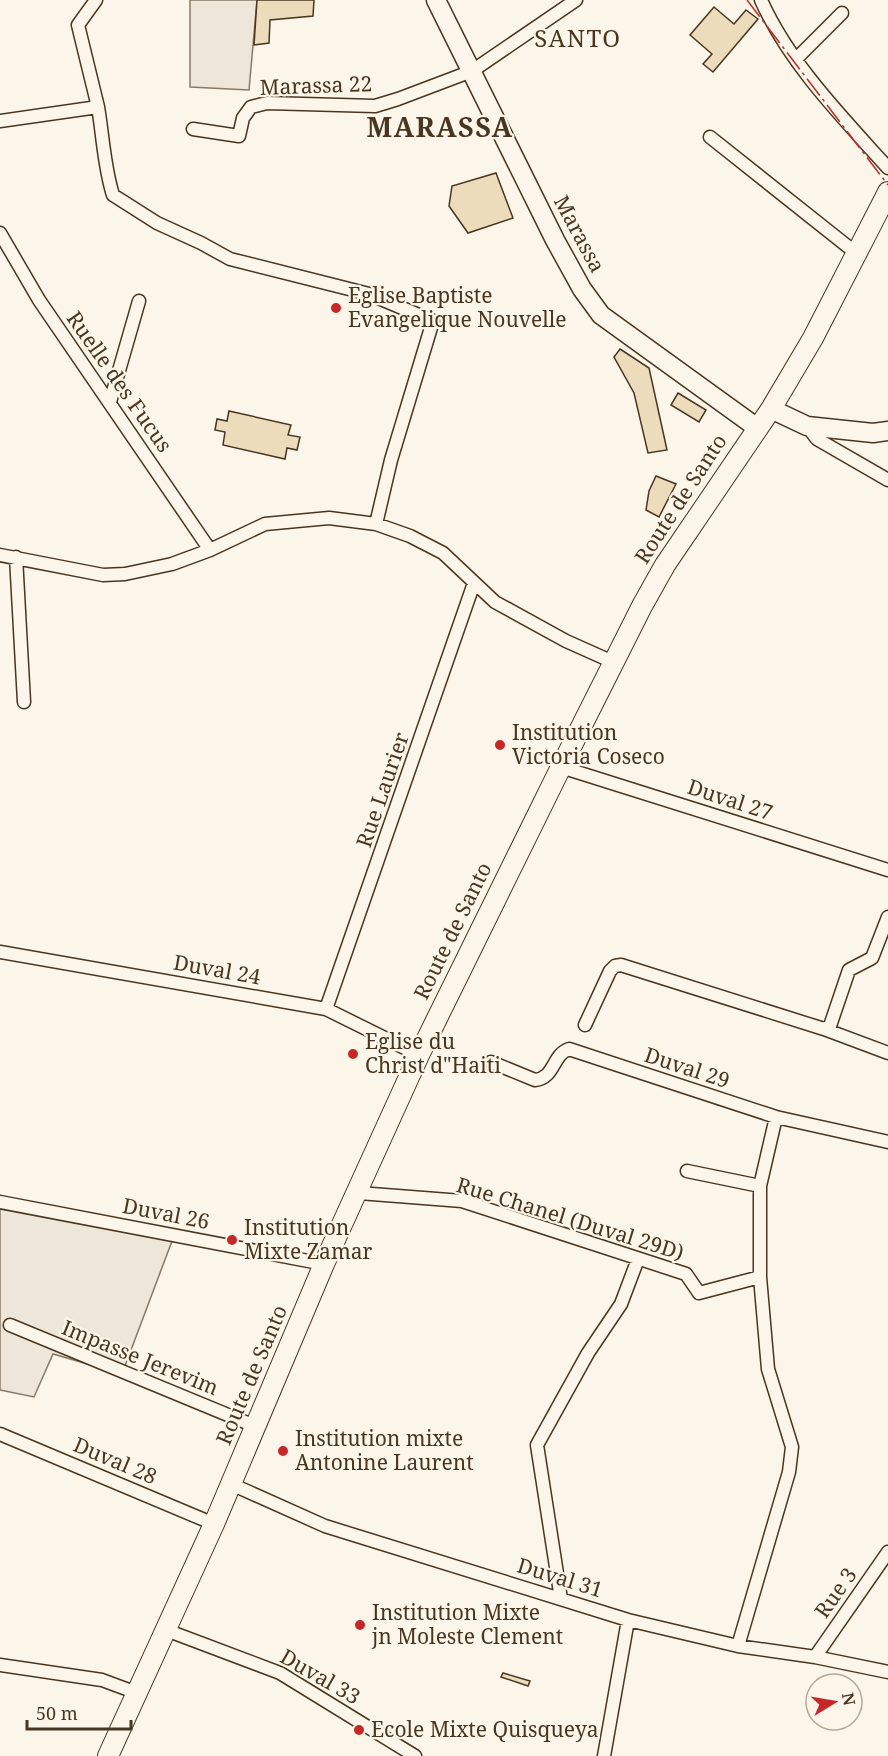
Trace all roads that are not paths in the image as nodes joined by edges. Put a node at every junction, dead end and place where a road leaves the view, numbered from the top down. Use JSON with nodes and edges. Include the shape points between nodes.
{"nodes":[{"id":1,"x":96,"y":0,"type":"edge"},
{"id":2,"x":436,"y":0,"type":"edge"},
{"id":3,"x":576,"y":0,"type":"edge"},
{"id":4,"x":761,"y":0,"type":"edge"},
{"id":5,"x":842,"y":13,"type":"dead end"},
{"id":6,"x":797,"y":58,"type":"junction"},
{"id":7,"x":472,"y":71,"type":"junction"},
{"id":8,"x":98,"y":107,"type":"junction"},
{"id":9,"x":0,"y":121,"type":"edge"},
{"id":10,"x":193,"y":129,"type":"dead end"},
{"id":11,"x":710,"y":137,"type":"dead end"},
{"id":12,"x":888,"y":168,"type":"edge"},
{"id":13,"x":888,"y":192,"type":"edge"},
{"id":14,"x":0,"y":233,"type":"edge"},
{"id":15,"x":856,"y":253,"type":"junction"},
{"id":16,"x":139,"y":301,"type":"dead end"},
{"id":17,"x":110,"y":402,"type":"junction"},
{"id":18,"x":771,"y":409,"type":"junction"},
{"id":19,"x":807,"y":426,"type":"junction"},
{"id":20,"x":756,"y":427,"type":"junction"},
{"id":21,"x":888,"y":431,"type":"edge"},
{"id":22,"x":888,"y":480,"type":"edge"},
{"id":23,"x":376,"y":524,"type":"junction"},
{"id":24,"x":210,"y":550,"type":"junction"},
{"id":25,"x":0,"y":555,"type":"edge"},
{"id":26,"x":16,"y":557,"type":"junction"},
{"id":27,"x":474,"y":583,"type":"junction"},
{"id":28,"x":613,"y":662,"type":"junction"},
{"id":29,"x":24,"y":702,"type":"dead end"},
{"id":30,"x":561,"y":766,"type":"junction"},
{"id":31,"x":888,"y":870,"type":"edge"},
{"id":32,"x":888,"y":917,"type":"edge"},
{"id":33,"x":0,"y":952,"type":"edge"},
{"id":34,"x":326,"y":1009,"type":"junction"},
{"id":35,"x":585,"y":1025,"type":"dead end"},
{"id":36,"x":824,"y":1029,"type":"junction"},
{"id":37,"x":888,"y":1053,"type":"edge"},
{"id":38,"x":419,"y":1055,"type":"junction"},
{"id":39,"x":491,"y":1062,"type":"dead end"},
{"id":40,"x":776,"y":1117,"type":"junction"},
{"id":41,"x":888,"y":1142,"type":"edge"},
{"id":42,"x":687,"y":1171,"type":"dead end"},
{"id":43,"x":760,"y":1186,"type":"junction"},
{"id":44,"x":358,"y":1192,"type":"junction"},
{"id":45,"x":0,"y":1202,"type":"edge"},
{"id":46,"x":638,"y":1259,"type":"junction"},
{"id":47,"x":324,"y":1264,"type":"junction"},
{"id":48,"x":760,"y":1277,"type":"junction"},
{"id":49,"x":10,"y":1325,"type":"dead end"},
{"id":50,"x":257,"y":1427,"type":"junction"},
{"id":51,"x":0,"y":1434,"type":"edge"},
{"id":52,"x":231,"y":1484,"type":"junction"},
{"id":53,"x":214,"y":1524,"type":"junction"},
{"id":54,"x":888,"y":1552,"type":"edge"},
{"id":55,"x":561,"y":1599,"type":"junction"},
{"id":56,"x":628,"y":1620,"type":"junction"},
{"id":57,"x":166,"y":1630,"type":"junction"},
{"id":58,"x":738,"y":1646,"type":"junction"},
{"id":59,"x":815,"y":1657,"type":"junction"},
{"id":60,"x":0,"y":1665,"type":"edge"},
{"id":61,"x":888,"y":1672,"type":"edge"},
{"id":62,"x":137,"y":1693,"type":"junction"},
{"id":63,"x":108,"y":1756,"type":"edge"},
{"id":64,"x":415,"y":1756,"type":"edge"},
{"id":65,"x":604,"y":1756,"type":"edge"}],
"edges":[{"from":1,"to":8,"type":"street","via":[[78,25]]},
{"from":2,"to":7,"type":"main road","name":"Marassa"},
{"from":3,"to":7,"type":"street","name":"Marassa 22"},
{"from":4,"to":6,"type":"street"},
{"from":5,"to":6,"type":"street"},
{"from":6,"to":12,"type":"street","via":[[831,104]]},
{"from":7,"to":10,"type":"street","name":"Marassa 22","via":[[375,105],[267,103],[251,107],[243,118],[239,136]]},
{"from":7,"to":20,"type":"main road","name":"Marassa","via":[[555,240],[582,289],[602,315]]},
{"from":8,"to":9,"type":"street"},
{"from":8,"to":23,"type":"street","via":[[113,195],[157,223],[230,259],[369,294],[433,321]]},
{"from":11,"to":15,"type":"street"},
{"from":13,"to":15,"type":"main road","name":"Route de Santo"},
{"from":14,"to":17,"type":"street","name":"Ruelle des Fucus","via":[[39,300]]},
{"from":15,"to":18,"type":"main road","name":"Route de Santo"},
{"from":16,"to":17,"type":"street"},
{"from":17,"to":24,"type":"street","name":"Ruelle des Fucus"},
{"from":18,"to":19,"type":"main road"},
{"from":18,"to":20,"type":"main road","name":"Route de Santo"},
{"from":19,"to":21,"type":"main road"},
{"from":19,"to":22,"type":"street","via":[[817,438]]},
{"from":20,"to":28,"type":"main road","name":"Route de Santo","via":[[665,566]]},
{"from":23,"to":24,"type":"street","via":[[329,518],[266,524]]},
{"from":23,"to":27,"type":"street","via":[[443,553]]},
{"from":24,"to":26,"type":"street","via":[[172,564],[125,574],[103,574]]},
{"from":25,"to":26,"type":"street"},
{"from":26,"to":29,"type":"street"},
{"from":27,"to":28,"type":"street","via":[[495,602]]},
{"from":27,"to":34,"type":"street","name":"Rue Laurier"},
{"from":28,"to":30,"type":"main road","name":"Route de Santo"},
{"from":30,"to":31,"type":"street","name":"Duval 27"},
{"from":30,"to":38,"type":"main road","name":"Route de Santo"},
{"from":32,"to":36,"type":"street","via":[[872,958],[849,970],[830,1026]]},
{"from":33,"to":34,"type":"street","name":"Duval 24"},
{"from":34,"to":38,"type":"street","name":"Duval 24"},
{"from":35,"to":36,"type":"street","via":[[609,971],[621,965]]},
{"from":36,"to":37,"type":"street"},
{"from":38,"to":44,"type":"main road","name":"Route de Santo"},
{"from":39,"to":40,"type":"street","name":"Duval 29","via":[[535,1080],[542,1079],[548,1076],[561,1053],[569,1049]]},
{"from":40,"to":41,"type":"street","name":"Duval 29"},
{"from":40,"to":43,"type":"street"},
{"from":42,"to":43,"type":"street"},
{"from":43,"to":48,"type":"street"},
{"from":44,"to":46,"type":"street","name":"Rue Chanel (Duval 29D)","via":[[462,1201]]},
{"from":44,"to":47,"type":"main road","name":"Route de Santo"},
{"from":45,"to":47,"type":"street","name":"Duval 26"},
{"from":46,"to":48,"type":"street","name":"Rue Chanel (Duval 29D)","via":[[686,1274],[699,1293]]},
{"from":46,"to":55,"type":"street","via":[[621,1304],[588,1353],[537,1445]]},
{"from":47,"to":50,"type":"main road","name":"Route de Santo"},
{"from":48,"to":58,"type":"street","via":[[768,1369],[792,1447],[789,1472]]},
{"from":49,"to":50,"type":"street","name":"Impasse Jerevim"},
{"from":50,"to":52,"type":"main road","name":"Route de Santo"},
{"from":51,"to":53,"type":"street","name":"Duval 28"},
{"from":52,"to":53,"type":"main road","name":"Route de Santo"},
{"from":52,"to":55,"type":"street","name":"Duval 31","via":[[325,1526]]},
{"from":53,"to":57,"type":"main road","name":"Route de Santo"},
{"from":54,"to":59,"type":"street","name":"Rue 3"},
{"from":55,"to":56,"type":"street","name":"Duval 31"},
{"from":56,"to":58,"type":"street","name":"Duval 31"},
{"from":56,"to":65,"type":"street"},
{"from":57,"to":62,"type":"main road","name":"Route de Santo"},
{"from":57,"to":64,"type":"street","name":"Duval 33","via":[[280,1673]]},
{"from":58,"to":59,"type":"street","name":"Duval 31"},
{"from":59,"to":61,"type":"street","name":"Duval 31"},
{"from":60,"to":62,"type":"street","via":[[102,1680]]},
{"from":62,"to":63,"type":"main road","name":"Route de Santo"}]}
